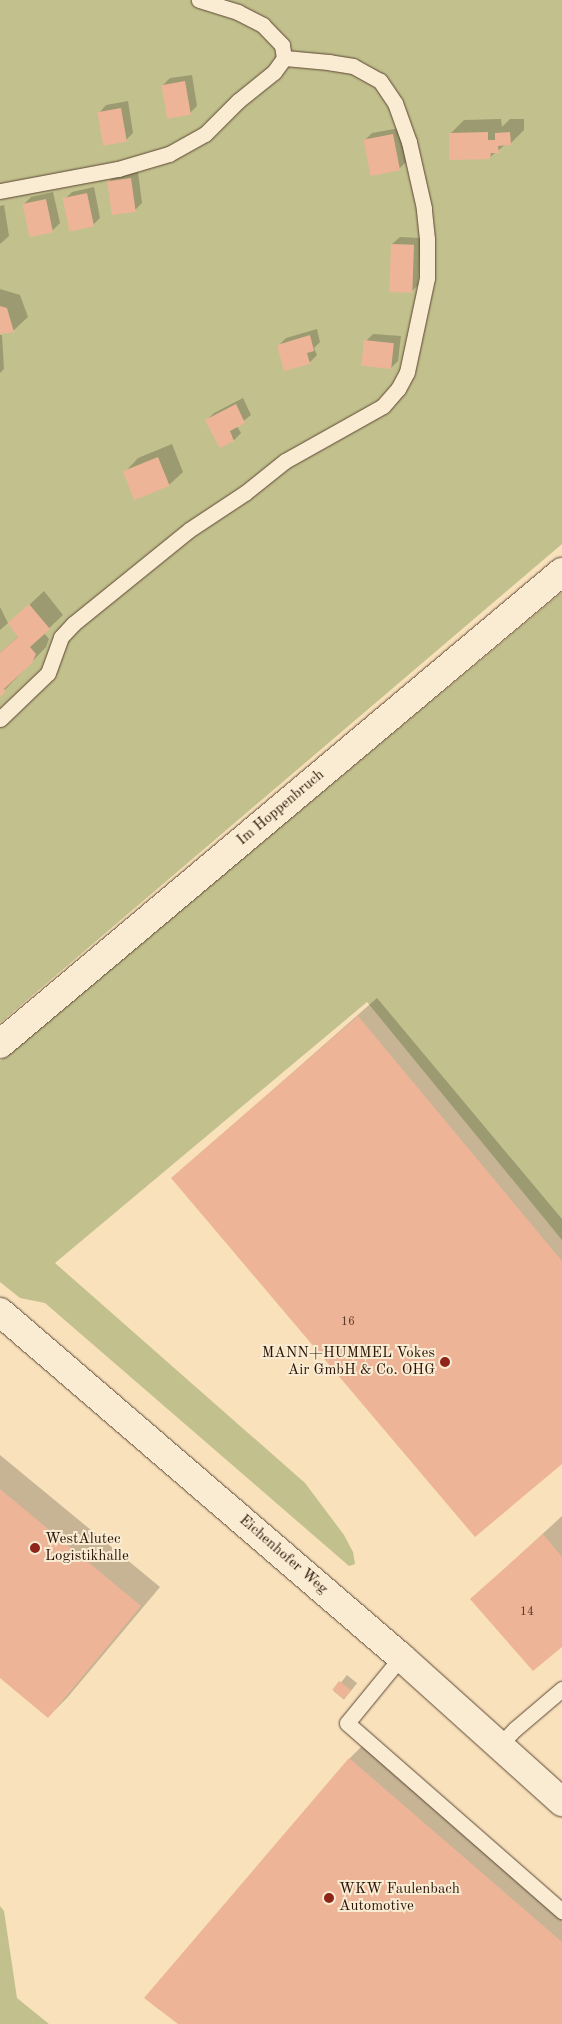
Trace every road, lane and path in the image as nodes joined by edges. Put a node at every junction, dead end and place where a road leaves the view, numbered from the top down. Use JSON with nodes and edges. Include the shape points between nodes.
{"nodes":[{"id":1,"x":199,"y":0,"type":"edge"},
{"id":2,"x":284,"y":58,"type":"junction"},
{"id":3,"x":0,"y":191,"type":"edge"},
{"id":4,"x":562,"y":572,"type":"edge"},
{"id":5,"x":0,"y":719,"type":"edge"},
{"id":6,"x":0,"y":1044,"type":"edge"},
{"id":7,"x":0,"y":1312,"type":"edge"},
{"id":8,"x":401,"y":1657,"type":"junction"},
{"id":9,"x":562,"y":1689,"type":"edge"},
{"id":10,"x":499,"y":1746,"type":"junction"},
{"id":11,"x":562,"y":1802,"type":"edge"},
{"id":12,"x":562,"y":1911,"type":"edge"}],
"edges":[{"from":1,"to":2,"type":"lane","via":[[238,12],[264,25],[282,45]]},
{"from":2,"to":3,"type":"lane","via":[[274,72],[205,134],[169,154],[118,169]]},
{"from":2,"to":5,"type":"lane","via":[[353,66],[380,81],[395,103],[409,142],[424,208],[427,239],[427,278],[407,372],[383,406],[284,461],[245,493],[189,530],[73,624],[61,637],[48,673]]},
{"from":4,"to":6,"type":"street","name":"Im Hoppenbruch"},
{"from":7,"to":8,"type":"street","name":"Eichenhofer Weg"},
{"from":8,"to":10,"type":"street","name":"Eichenhofer Weg"},
{"from":8,"to":12,"type":"lane","via":[[347,1723]]},
{"from":9,"to":10,"type":"lane"},
{"from":10,"to":11,"type":"street","name":"Eichenhofer Weg"}]}
